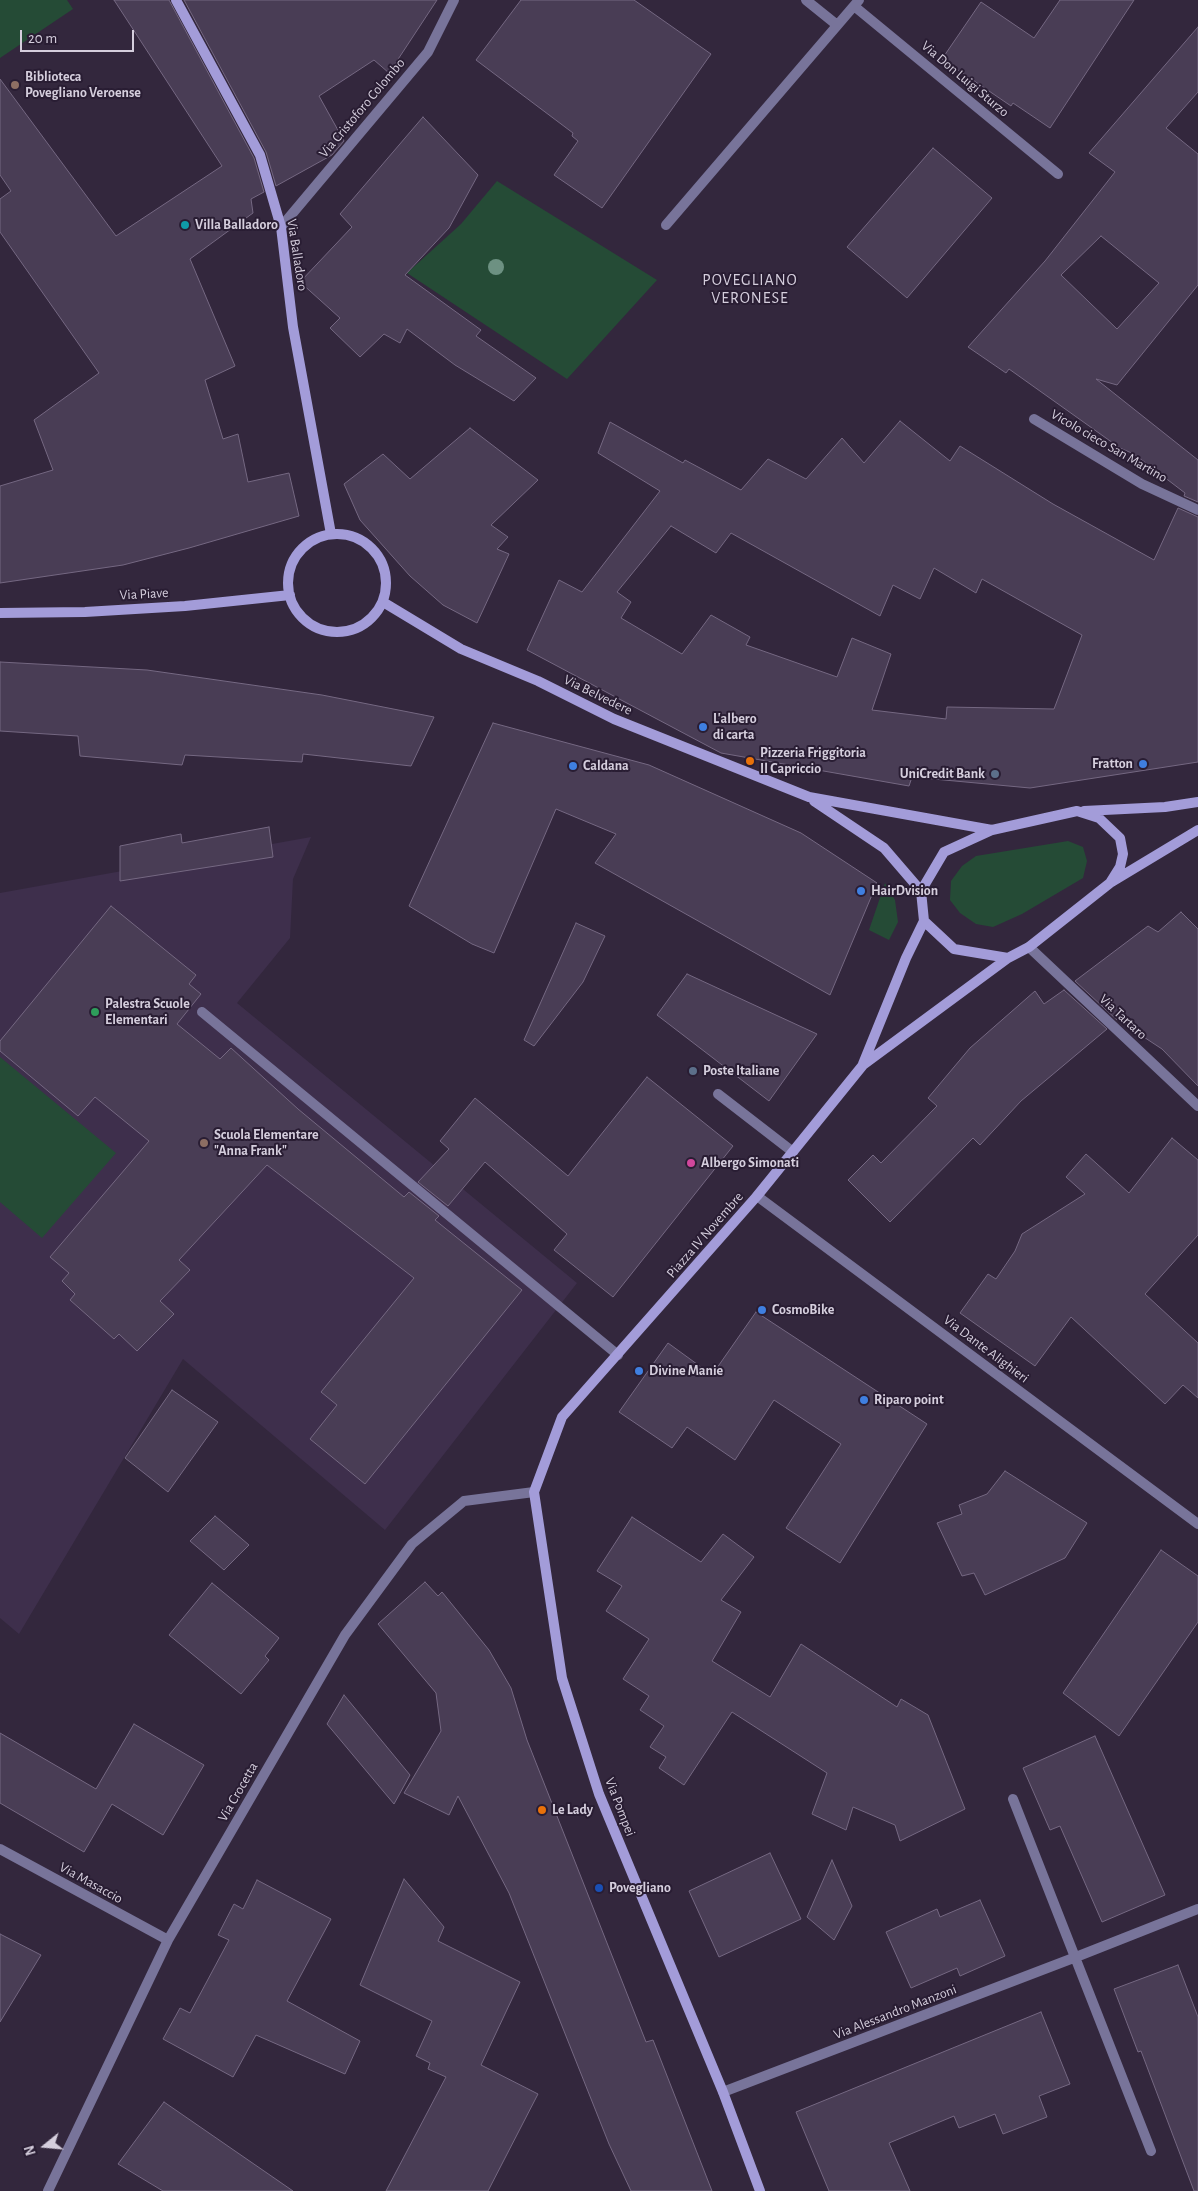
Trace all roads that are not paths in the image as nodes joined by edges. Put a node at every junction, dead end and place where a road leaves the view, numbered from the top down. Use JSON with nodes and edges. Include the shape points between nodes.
{"nodes":[{"id":1,"x":176,"y":0,"type":"edge"},
{"id":2,"x":454,"y":0,"type":"edge"},
{"id":3,"x":806,"y":0,"type":"edge"},
{"id":4,"x":857,"y":3,"type":"edge"},
{"id":5,"x":837,"y":25,"type":"junction"},
{"id":6,"x":1058,"y":174,"type":"dead end"},
{"id":7,"x":666,"y":225,"type":"dead end"},
{"id":8,"x":281,"y":227,"type":"junction"},
{"id":9,"x":1034,"y":418,"type":"dead end"},
{"id":10,"x":1198,"y":510,"type":"edge"},
{"id":11,"x":331,"y":534,"type":"junction"},
{"id":12,"x":290,"y":595,"type":"junction"},
{"id":13,"x":384,"y":602,"type":"junction"},
{"id":14,"x":0,"y":613,"type":"edge"},
{"id":15,"x":809,"y":797,"type":"junction"},
{"id":16,"x":1198,"y":802,"type":"edge"},
{"id":17,"x":1077,"y":811,"type":"junction"},
{"id":18,"x":992,"y":830,"type":"junction"},
{"id":19,"x":1198,"y":830,"type":"edge"},
{"id":20,"x":1110,"y":883,"type":"junction"},
{"id":21,"x":921,"y":891,"type":"junction"},
{"id":22,"x":924,"y":921,"type":"junction"},
{"id":23,"x":1029,"y":948,"type":"junction"},
{"id":24,"x":1008,"y":958,"type":"junction"},
{"id":25,"x":202,"y":1012,"type":"dead end"},
{"id":26,"x":863,"y":1065,"type":"junction"},
{"id":27,"x":718,"y":1094,"type":"dead end"},
{"id":28,"x":1198,"y":1106,"type":"edge"},
{"id":29,"x":793,"y":1152,"type":"junction"},
{"id":30,"x":758,"y":1196,"type":"junction"},
{"id":31,"x":618,"y":1355,"type":"junction"},
{"id":32,"x":562,"y":1417,"type":"joint"},
{"id":33,"x":534,"y":1492,"type":"junction"},
{"id":34,"x":1198,"y":1524,"type":"edge"},
{"id":35,"x":1013,"y":1800,"type":"dead end"},
{"id":36,"x":0,"y":1849,"type":"edge"},
{"id":37,"x":1198,"y":1909,"type":"edge"},
{"id":38,"x":168,"y":1940,"type":"junction"},
{"id":39,"x":1076,"y":1957,"type":"junction"},
{"id":40,"x":723,"y":2092,"type":"junction"},
{"id":41,"x":1151,"y":2152,"type":"dead end"},
{"id":42,"x":48,"y":2191,"type":"edge"},
{"id":43,"x":760,"y":2191,"type":"edge"}],
"edges":[{"from":1,"to":8,"type":"street","name":"Via Balladoro","via":[[260,155]]},
{"from":2,"to":8,"type":"street","name":"Via Cristoforo Colombo","via":[[428,52]]},
{"from":3,"to":5,"type":"street"},
{"from":4,"to":5,"type":"street","name":"Via Don Luigi Sturzo"},
{"from":4,"to":6,"type":"street","name":"Via Don Luigi Sturzo"},
{"from":5,"to":7,"type":"street","name":"Via Don Luigi Sturzo"},
{"from":8,"to":11,"type":"street","name":"Via Balladoro","via":[[294,327]]},
{"from":9,"to":10,"type":"street","name":"Vicolo cieco San Martino","via":[[1142,484]]},
{"from":11,"to":12,"type":"street","via":[[315,539],[292,562],[288,578]]},
{"from":11,"to":13,"type":"street","via":[[348,535],[364,541],[376,553],[384,568],[387,585]]},
{"from":12,"to":13,"type":"street","via":[[295,609],[305,621],[319,629],[334,632],[364,625]]},
{"from":12,"to":14,"type":"street","name":"Via Piave","via":[[85,612]]},
{"from":13,"to":15,"type":"street","name":"Via Belvedere","via":[[461,649],[538,681],[614,719]]},
{"from":15,"to":18,"type":"street","name":"Via Belvedere"},
{"from":15,"to":21,"type":"street","name":"Via Belvedere","via":[[884,848]]},
{"from":16,"to":17,"type":"street","via":[[1165,807]]},
{"from":17,"to":18,"type":"street"},
{"from":17,"to":20,"type":"street","name":"Piazza IV Novembre","via":[[1099,818],[1120,838],[1123,854],[1120,867]]},
{"from":18,"to":21,"type":"street","via":[[944,852]]},
{"from":19,"to":20,"type":"street","name":"Piazza IV Novembre"},
{"from":20,"to":23,"type":"street","name":"Piazza IV Novembre"},
{"from":21,"to":22,"type":"street"},
{"from":22,"to":24,"type":"street","via":[[954,949]]},
{"from":22,"to":26,"type":"street","name":"Piazza IV Novembre"},
{"from":23,"to":24,"type":"street","name":"Piazza IV Novembre"},
{"from":23,"to":28,"type":"street","name":"Via Tartaro"},
{"from":24,"to":26,"type":"street","name":"Piazza IV Novembre"},
{"from":25,"to":31,"type":"street"},
{"from":26,"to":29,"type":"street","name":"Piazza IV Novembre"},
{"from":27,"to":29,"type":"street"},
{"from":29,"to":30,"type":"street","name":"Piazza IV Novembre"},
{"from":30,"to":31,"type":"street","name":"Piazza IV Novembre"},
{"from":30,"to":34,"type":"street","name":"Via Dante Alighieri"},
{"from":31,"to":32,"type":"street","name":"Piazza IV Novembre"},
{"from":32,"to":33,"type":"street","name":"Via Pompei"},
{"from":33,"to":38,"type":"street","name":"Via Crocetta","via":[[464,1501],[412,1544],[345,1635]]},
{"from":33,"to":40,"type":"street","name":"Via Pompei","via":[[562,1678],[599,1794]]},
{"from":35,"to":39,"type":"street"},
{"from":36,"to":38,"type":"street","name":"Via Masaccio"},
{"from":37,"to":39,"type":"street","name":"Via Alessandro Manzoni"},
{"from":38,"to":42,"type":"street","name":"Via Crocetta"},
{"from":39,"to":40,"type":"street","name":"Via Alessandro Manzoni"},
{"from":39,"to":41,"type":"street"},
{"from":40,"to":43,"type":"street","name":"Via Pompei"}]}
